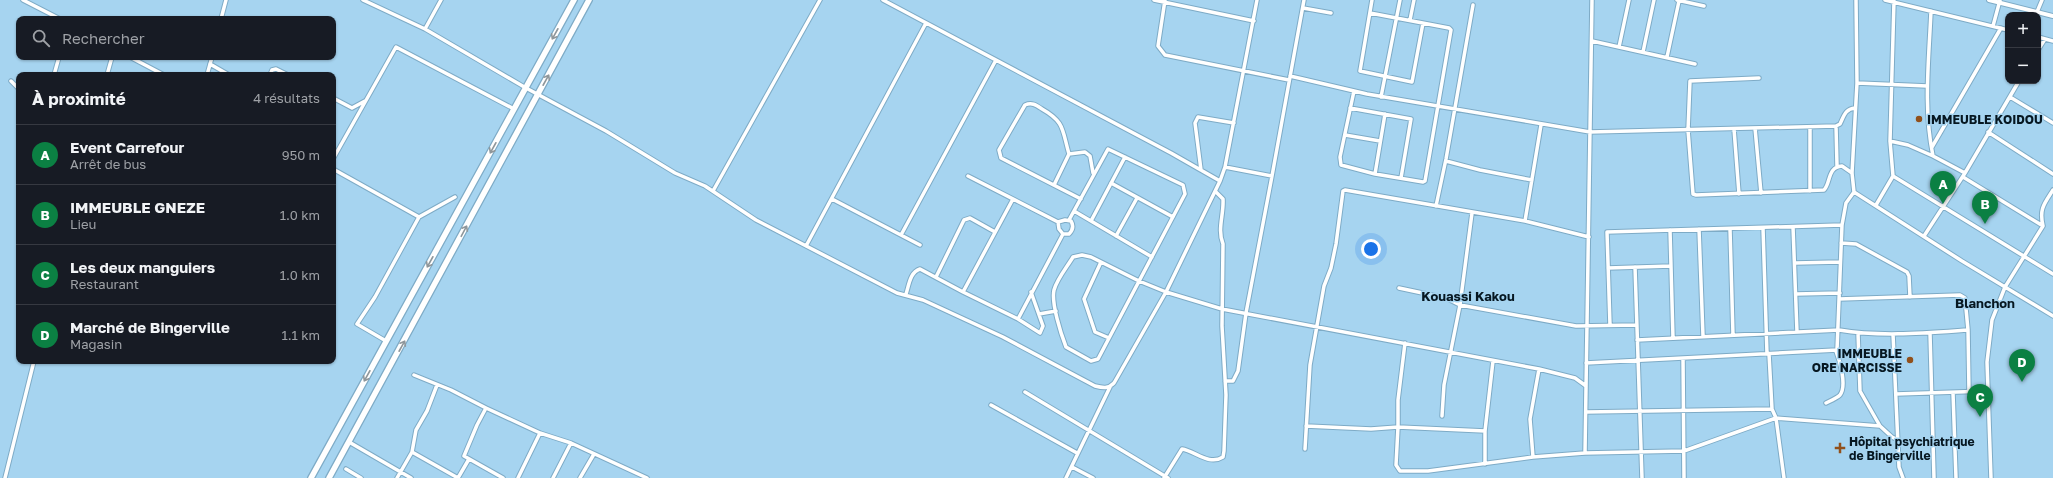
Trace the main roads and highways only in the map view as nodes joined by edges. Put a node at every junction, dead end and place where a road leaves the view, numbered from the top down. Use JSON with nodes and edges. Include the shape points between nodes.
{"nodes":[{"id":1,"x":574,"y":0,"type":"edge"},
{"id":2,"x":590,"y":0,"type":"edge"},
{"id":3,"x":311,"y":478,"type":"edge"},
{"id":4,"x":329,"y":478,"type":"edge"}],
"edges":[{"from":1,"to":3,"type":"highway","one_way":true},
{"from":4,"to":2,"type":"highway","one_way":true}]}
